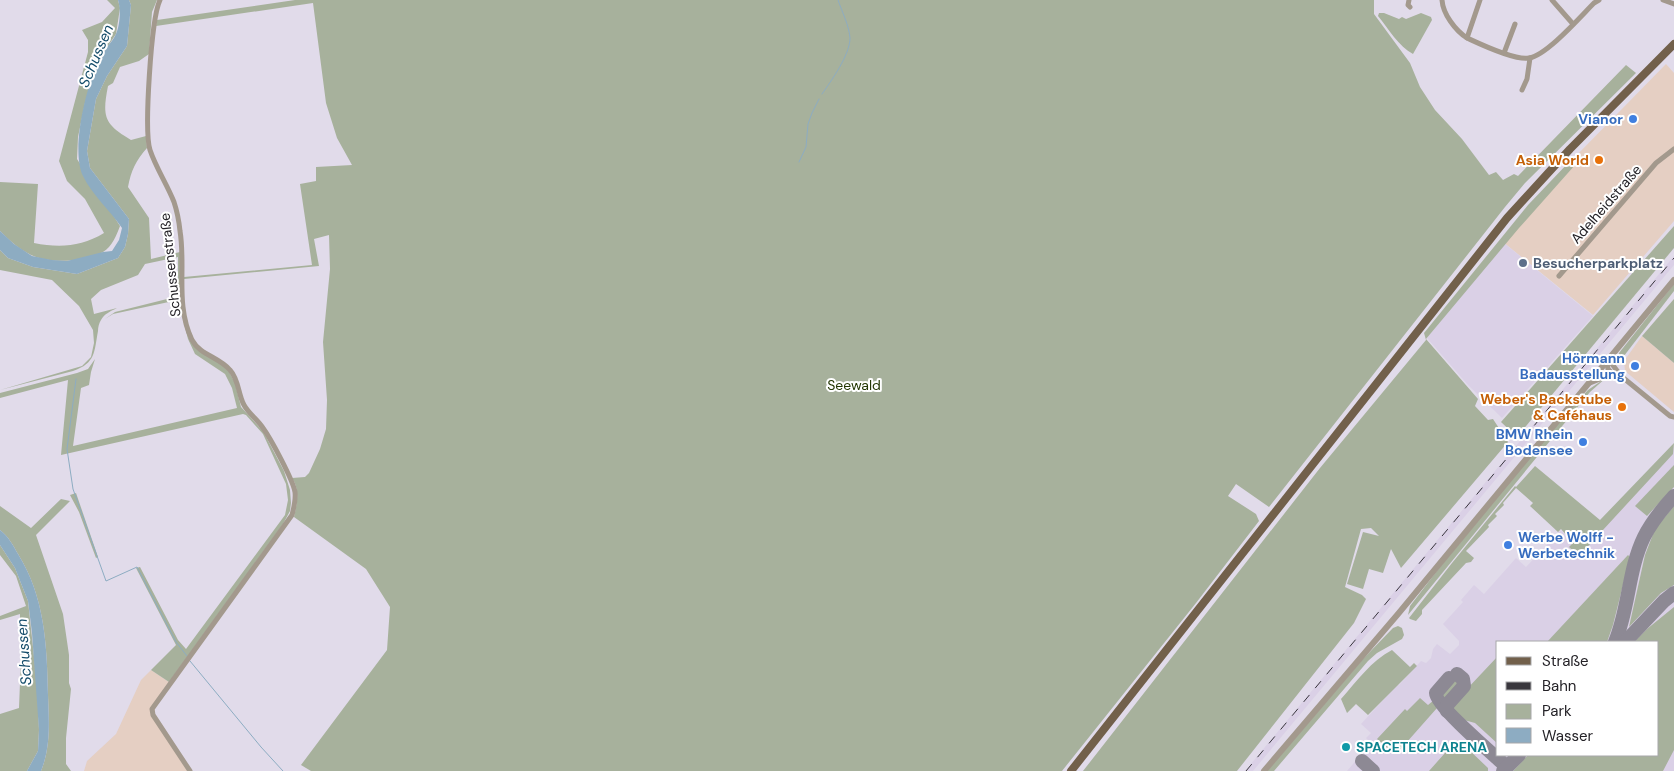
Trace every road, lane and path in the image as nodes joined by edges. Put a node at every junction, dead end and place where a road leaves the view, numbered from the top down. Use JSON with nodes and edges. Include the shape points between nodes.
{"nodes":[{"id":1,"x":160,"y":0,"type":"edge"},
{"id":2,"x":1409,"y":0,"type":"edge"},
{"id":3,"x":1442,"y":0,"type":"edge"},
{"id":4,"x":1480,"y":0,"type":"edge"},
{"id":5,"x":1552,"y":0,"type":"edge"},
{"id":6,"x":1599,"y":0,"type":"edge"},
{"id":7,"x":1666,"y":0,"type":"edge"},
{"id":8,"x":1674,"y":4,"type":"edge"},
{"id":9,"x":1410,"y":7,"type":"dead end"},
{"id":10,"x":1515,"y":24,"type":"dead end"},
{"id":11,"x":1573,"y":24,"type":"junction"},
{"id":12,"x":1466,"y":38,"type":"junction"},
{"id":13,"x":1674,"y":44,"type":"edge"},
{"id":14,"x":1504,"y":53,"type":"junction"},
{"id":15,"x":1530,"y":58,"type":"junction"},
{"id":16,"x":1522,"y":90,"type":"dead end"},
{"id":17,"x":1674,"y":149,"type":"edge"},
{"id":18,"x":1559,"y":276,"type":"dead end"},
{"id":19,"x":1674,"y":280,"type":"edge"},
{"id":20,"x":1608,"y":362,"type":"junction"},
{"id":21,"x":1614,"y":375,"type":"junction"},
{"id":22,"x":1621,"y":376,"type":"junction"},
{"id":23,"x":1589,"y":383,"type":"junction"},
{"id":24,"x":1674,"y":417,"type":"edge"},
{"id":25,"x":190,"y":771,"type":"edge"},
{"id":26,"x":1071,"y":771,"type":"edge"},
{"id":27,"x":1264,"y":771,"type":"edge"}],
"edges":[{"from":1,"to":25,"type":"street","name":"Schussenstraße","via":[[154,32],[148,136],[153,157],[178,214],[181,295],[189,332],[198,348],[230,369],[242,402],[269,437],[295,492],[292,515],[152,709],[152,715]]},
{"from":2,"to":9,"type":"street"},
{"from":3,"to":12,"type":"street","via":[[1446,14]]},
{"from":4,"to":12,"type":"street"},
{"from":5,"to":11,"type":"street"},
{"from":6,"to":11,"type":"street"},
{"from":7,"to":8,"type":"street"},
{"from":10,"to":14,"type":"street"},
{"from":11,"to":15,"type":"street","via":[[1542,53]]},
{"from":12,"to":14,"type":"street"},
{"from":13,"to":26,"type":"main road","via":[[1570,149],[1488,241]]},
{"from":14,"to":15,"type":"street"},
{"from":15,"to":16,"type":"street"},
{"from":17,"to":18,"type":"street","name":"Adelheidstraße","via":[[1656,163]]},
{"from":19,"to":20,"type":"street"},
{"from":20,"to":21,"type":"street","via":[[1608,369]]},
{"from":20,"to":22,"type":"street"},
{"from":20,"to":23,"type":"street"},
{"from":21,"to":22,"type":"street"},
{"from":21,"to":23,"type":"street"},
{"from":22,"to":24,"type":"street"},
{"from":23,"to":27,"type":"street"}]}
